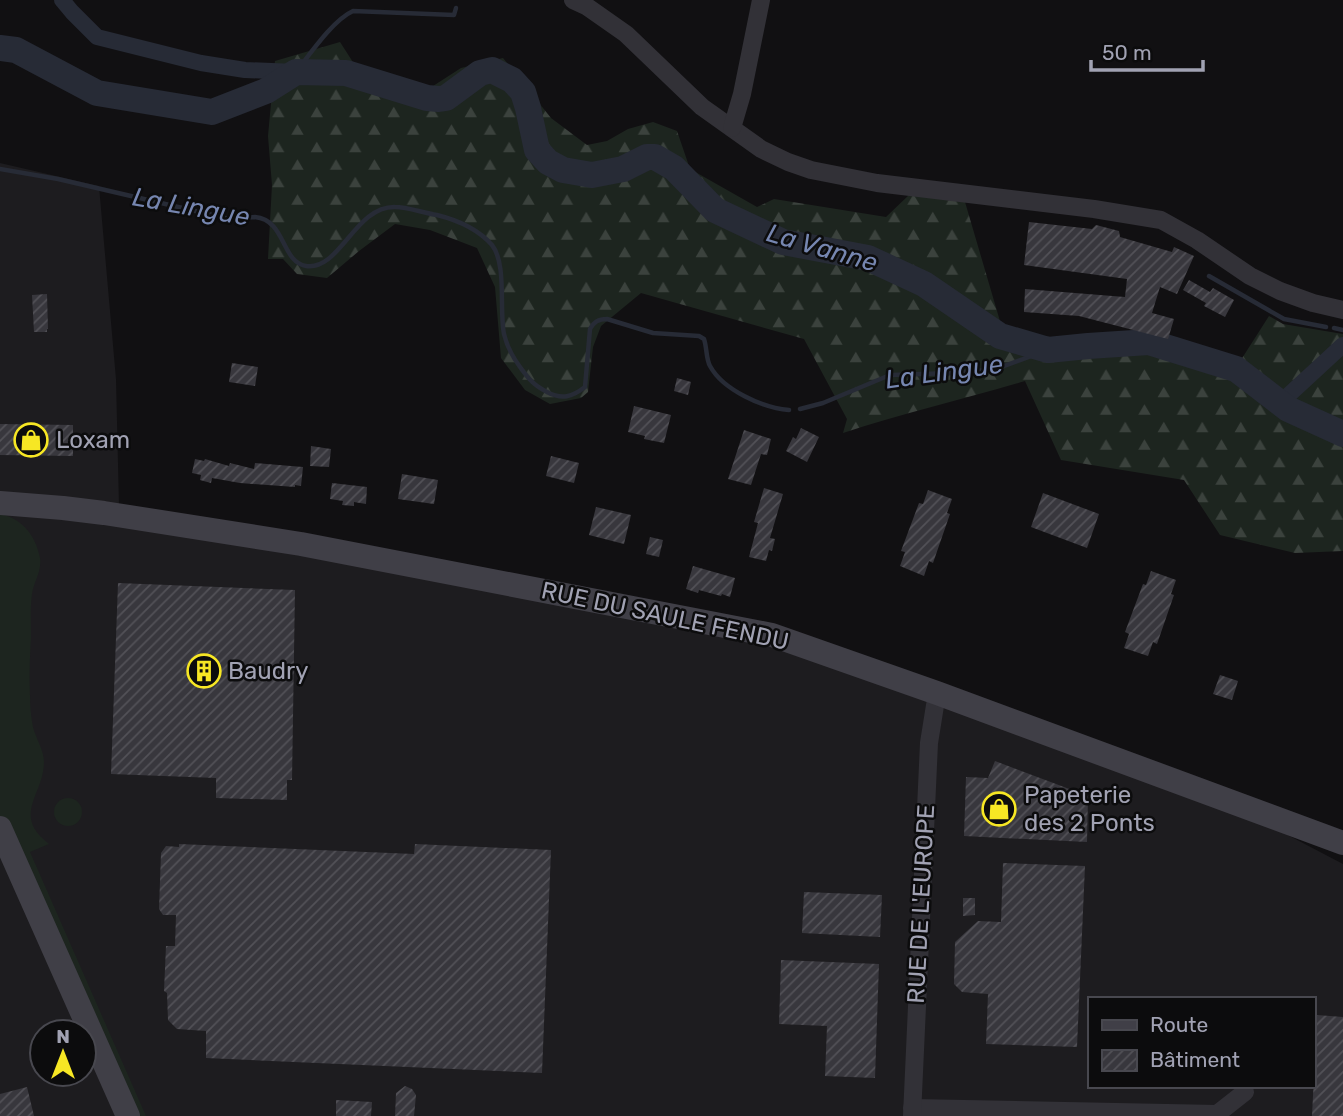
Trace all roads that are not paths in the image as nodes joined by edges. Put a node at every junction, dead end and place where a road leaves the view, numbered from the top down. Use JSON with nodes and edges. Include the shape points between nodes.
{"nodes":[{"id":1,"x":573,"y":0,"type":"edge"},
{"id":2,"x":761,"y":0,"type":"edge"},
{"id":3,"x":732,"y":128,"type":"junction"},
{"id":4,"x":1343,"y":310,"type":"edge"},
{"id":5,"x":0,"y":503,"type":"edge"},
{"id":6,"x":937,"y":693,"type":"junction"},
{"id":7,"x":0,"y":828,"type":"edge"},
{"id":8,"x":1343,"y":844,"type":"edge"},
{"id":9,"x":0,"y":865,"type":"edge"},
{"id":10,"x":70,"y":1018,"type":"edge"},
{"id":11,"x":98,"y":1081,"type":"edge"},
{"id":12,"x":1245,"y":1092,"type":"dead end"},
{"id":13,"x":912,"y":1112,"type":"edge"},
{"id":14,"x":114,"y":1116,"type":"edge"},
{"id":15,"x":128,"y":1116,"type":"edge"}],
"edges":[{"from":1,"to":3,"type":"street","via":[[626,34],[702,107]]},
{"from":2,"to":3,"type":"street"},
{"from":3,"to":4,"type":"street","via":[[775,157],[811,170],[877,183],[1161,220],[1280,291]]},
{"from":5,"to":6,"type":"street","name":"RUE DU SAULE FENDU","via":[[104,513],[301,544],[772,635]]},
{"from":6,"to":8,"type":"street","name":"RUE DU SAULE FENDU"},
{"from":6,"to":13,"type":"street","name":"RUE DE L'EUROPE","via":[[929,743]]},
{"from":7,"to":15,"type":"street"},
{"from":9,"to":10,"type":"street"},
{"from":11,"to":14,"type":"street"},
{"from":12,"to":13,"type":"street","via":[[1217,1114]]}]}
